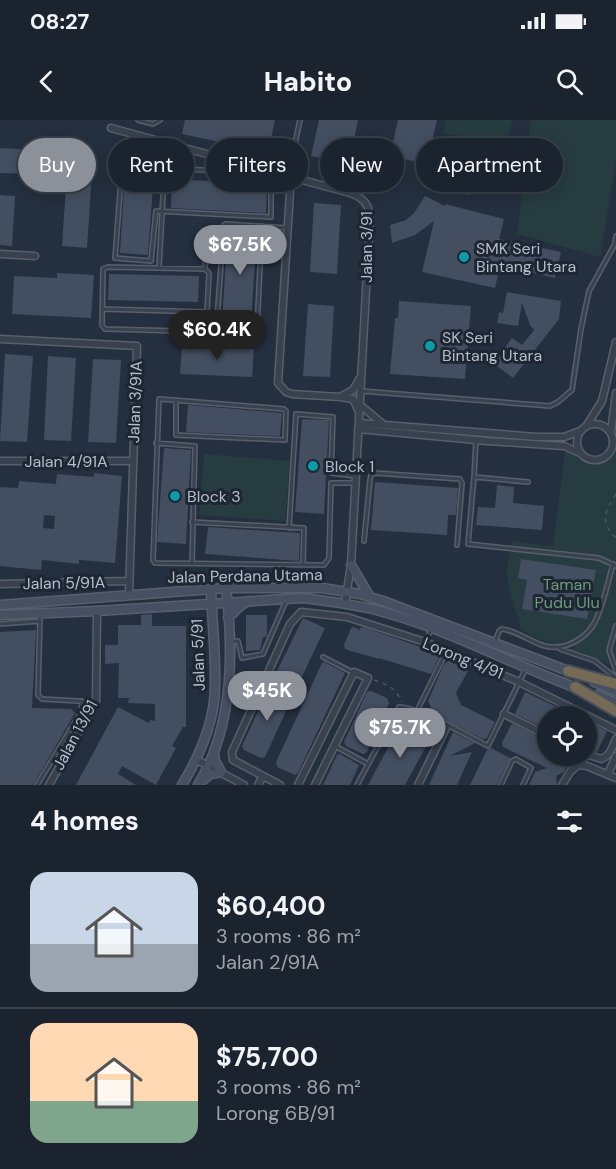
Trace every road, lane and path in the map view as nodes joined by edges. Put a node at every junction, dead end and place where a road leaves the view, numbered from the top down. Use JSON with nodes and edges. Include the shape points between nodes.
{"nodes":[{"id":1,"x":138,"y":120,"type":"edge"},
{"id":2,"x":160,"y":120,"type":"edge"},
{"id":3,"x":300,"y":120,"type":"edge"},
{"id":4,"x":111,"y":128,"type":"dead end"},
{"id":5,"x":148,"y":138,"type":"edge"},
{"id":6,"x":296,"y":138,"type":"edge"},
{"id":7,"x":194,"y":170,"type":"edge"},
{"id":8,"x":308,"y":181,"type":"edge"},
{"id":9,"x":120,"y":192,"type":"edge"},
{"id":10,"x":162,"y":192,"type":"edge"},
{"id":11,"x":290,"y":192,"type":"edge"},
{"id":12,"x":161,"y":212,"type":"junction"},
{"id":13,"x":262,"y":226,"type":"junction"},
{"id":14,"x":288,"y":228,"type":"junction"},
{"id":15,"x":207,"y":231,"type":"dead end"},
{"id":16,"x":616,"y":236,"type":"edge"},
{"id":17,"x":0,"y":254,"type":"edge"},
{"id":18,"x":35,"y":256,"type":"dead end"},
{"id":19,"x":159,"y":267,"type":"junction"},
{"id":20,"x":206,"y":270,"type":"junction"},
{"id":21,"x":102,"y":309,"type":"junction"},
{"id":22,"x":207,"y":312,"type":"junction"},
{"id":23,"x":206,"y":332,"type":"junction"},
{"id":24,"x":216,"y":332,"type":"junction"},
{"id":25,"x":0,"y":339,"type":"edge"},
{"id":26,"x":616,"y":342,"type":"edge"},
{"id":27,"x":361,"y":375,"type":"junction"},
{"id":28,"x":361,"y":391,"type":"junction"},
{"id":29,"x":616,"y":393,"type":"edge"},
{"id":30,"x":340,"y":397,"type":"junction"},
{"id":31,"x":176,"y":400,"type":"junction"},
{"id":32,"x":360,"y":405,"type":"junction"},
{"id":33,"x":359,"y":414,"type":"junction"},
{"id":34,"x":358,"y":426,"type":"junction"},
{"id":35,"x":587,"y":426,"type":"junction"},
{"id":36,"x":384,"y":428,"type":"junction"},
{"id":37,"x":580,"y":431,"type":"junction"},
{"id":38,"x":610,"y":432,"type":"junction"},
{"id":39,"x":357,"y":439,"type":"junction"},
{"id":40,"x":476,"y":440,"type":"junction"},
{"id":41,"x":156,"y":443,"type":"junction"},
{"id":42,"x":580,"y":453,"type":"junction"},
{"id":43,"x":0,"y":461,"type":"edge"},
{"id":44,"x":132,"y":461,"type":"junction"},
{"id":45,"x":355,"y":476,"type":"junction"},
{"id":46,"x":474,"y":477,"type":"junction"},
{"id":47,"x":528,"y":482,"type":"dead end"},
{"id":48,"x":355,"y":483,"type":"junction"},
{"id":49,"x":616,"y":494,"type":"edge"},
{"id":50,"x":192,"y":522,"type":"junction"},
{"id":51,"x":289,"y":528,"type":"junction"},
{"id":52,"x":616,"y":538,"type":"edge"},
{"id":53,"x":364,"y":541,"type":"dead end"},
{"id":54,"x":457,"y":545,"type":"dead end"},
{"id":55,"x":192,"y":563,"type":"junction"},
{"id":56,"x":303,"y":564,"type":"junction"},
{"id":57,"x":351,"y":565,"type":"junction"},
{"id":58,"x":615,"y":565,"type":"edge"},
{"id":59,"x":128,"y":581,"type":"junction"},
{"id":60,"x":0,"y":584,"type":"edge"},
{"id":61,"x":226,"y":588,"type":"junction"},
{"id":62,"x":211,"y":589,"type":"junction"},
{"id":63,"x":346,"y":591,"type":"junction"},
{"id":64,"x":129,"y":594,"type":"junction"},
{"id":65,"x":288,"y":598,"type":"junction"},
{"id":66,"x":370,"y":598,"type":"junction"},
{"id":67,"x":250,"y":600,"type":"junction"},
{"id":68,"x":228,"y":601,"type":"junction"},
{"id":69,"x":211,"y":603,"type":"junction"},
{"id":70,"x":345,"y":603,"type":"junction"},
{"id":71,"x":196,"y":604,"type":"junction"},
{"id":72,"x":0,"y":605,"type":"edge"},
{"id":73,"x":150,"y":607,"type":"junction"},
{"id":74,"x":97,"y":611,"type":"junction"},
{"id":75,"x":0,"y":615,"type":"edge"},
{"id":76,"x":40,"y":618,"type":"junction"},
{"id":77,"x":228,"y":618,"type":"junction"},
{"id":78,"x":212,"y":619,"type":"junction"},
{"id":79,"x":0,"y":624,"type":"edge"},
{"id":80,"x":616,"y":626,"type":"edge"},
{"id":81,"x":432,"y":628,"type":"junction"},
{"id":82,"x":228,"y":642,"type":"junction"},
{"id":83,"x":425,"y":642,"type":"junction"},
{"id":84,"x":494,"y":644,"type":"junction"},
{"id":85,"x":558,"y":648,"type":"junction"},
{"id":86,"x":447,"y":651,"type":"junction"},
{"id":87,"x":323,"y":657,"type":"dead end"},
{"id":88,"x":527,"y":667,"type":"junction"},
{"id":89,"x":616,"y":670,"type":"edge"},
{"id":90,"x":568,"y":671,"type":"junction"},
{"id":91,"x":354,"y":672,"type":"junction"},
{"id":92,"x":266,"y":677,"type":"junction"},
{"id":93,"x":368,"y":678,"type":"junction"},
{"id":94,"x":616,"y":678,"type":"edge"},
{"id":95,"x":519,"y":682,"type":"junction"},
{"id":96,"x":616,"y":684,"type":"edge"},
{"id":97,"x":575,"y":687,"type":"junction"},
{"id":98,"x":616,"y":691,"type":"edge"},
{"id":99,"x":299,"y":695,"type":"dead end"},
{"id":100,"x":82,"y":701,"type":"junction"},
{"id":101,"x":96,"y":702,"type":"junction"},
{"id":102,"x":616,"y":703,"type":"edge"},
{"id":103,"x":404,"y":706,"type":"junction"},
{"id":104,"x":417,"y":711,"type":"junction"},
{"id":105,"x":616,"y":711,"type":"edge"},
{"id":106,"x":504,"y":714,"type":"junction"},
{"id":107,"x":447,"y":726,"type":"junction"},
{"id":108,"x":537,"y":730,"type":"edge"},
{"id":109,"x":616,"y":730,"type":"edge"},
{"id":110,"x":616,"y":739,"type":"edge"},
{"id":111,"x":335,"y":746,"type":"junction"},
{"id":112,"x":214,"y":753,"type":"junction"},
{"id":113,"x":616,"y":756,"type":"edge"},
{"id":114,"x":597,"y":758,"type":"edge"},
{"id":115,"x":197,"y":760,"type":"junction"},
{"id":116,"x":368,"y":764,"type":"junction"},
{"id":117,"x":210,"y":766,"type":"junction"},
{"id":118,"x":221,"y":772,"type":"junction"},
{"id":119,"x":608,"y":774,"type":"junction"},
{"id":120,"x":263,"y":776,"type":"junction"},
{"id":121,"x":616,"y":778,"type":"edge"},
{"id":122,"x":199,"y":783,"type":"edge"},
{"id":123,"x":36,"y":785,"type":"edge"},
{"id":124,"x":49,"y":785,"type":"edge"},
{"id":125,"x":182,"y":785,"type":"edge"},
{"id":126,"x":244,"y":785,"type":"edge"},
{"id":127,"x":258,"y":785,"type":"edge"},
{"id":128,"x":280,"y":785,"type":"edge"},
{"id":129,"x":298,"y":785,"type":"edge"},
{"id":130,"x":315,"y":785,"type":"edge"},
{"id":131,"x":357,"y":785,"type":"edge"},
{"id":132,"x":418,"y":785,"type":"edge"},
{"id":133,"x":501,"y":785,"type":"edge"},
{"id":134,"x":523,"y":785,"type":"edge"},
{"id":135,"x":562,"y":785,"type":"edge"}],
"edges":[{"from":1,"to":2,"type":"lane","via":[[153,124]]},
{"from":3,"to":6,"type":"lane"},
{"from":4,"to":5,"type":"street","name":"Jalan 3/91"},
{"from":7,"to":12,"type":"lane","via":[[243,172],[271,184],[271,217]]},
{"from":8,"to":27,"type":"street","name":"Jalan 3/91","via":[[359,196],[369,208]]},
{"from":9,"to":12,"type":"lane","via":[[115,258],[152,261],[156,212]]},
{"from":10,"to":12,"type":"lane"},
{"from":11,"to":14,"type":"street"},
{"from":12,"to":19,"type":"lane"},
{"from":13,"to":14,"type":"lane"},
{"from":13,"to":24,"type":"lane","via":[[257,328],[252,333]]},
{"from":13,"to":24,"type":"lane","via":[[223,227]]},
{"from":14,"to":30,"type":"street","via":[[278,383],[291,394]]},
{"from":15,"to":20,"type":"lane"},
{"from":16,"to":28,"type":"lane","via":[[589,291],[572,390],[558,402],[550,406]]},
{"from":17,"to":18,"type":"street"},
{"from":19,"to":20,"type":"lane"},
{"from":19,"to":21,"type":"lane","via":[[103,269]]},
{"from":20,"to":22,"type":"lane"},
{"from":21,"to":22,"type":"lane"},
{"from":21,"to":23,"type":"lane","via":[[105,328]]},
{"from":22,"to":23,"type":"lane"},
{"from":23,"to":24,"type":"lane"},
{"from":25,"to":44,"type":"street","name":"Jalan 3/91A","via":[[137,346]]},
{"from":26,"to":35,"type":"street","via":[[604,393]]},
{"from":27,"to":28,"type":"street","name":"Jalan 3/91"},
{"from":27,"to":30,"type":"street","via":[[353,390]]},
{"from":28,"to":32,"type":"street","name":"Jalan 3/91"},
{"from":29,"to":38,"type":"street"},
{"from":30,"to":33,"type":"street","via":[[352,399]]},
{"from":31,"to":31,"type":"lane","via":[[284,409],[285,440],[176,435]]},
{"from":31,"to":41,"type":"lane","via":[[158,401]]},
{"from":32,"to":33,"type":"street","name":"Jalan 3/91"},
{"from":32,"to":36,"type":"street"},
{"from":33,"to":34,"type":"street","name":"Jalan 3/91"},
{"from":34,"to":36,"type":"street"},
{"from":34,"to":39,"type":"street","name":"Jalan 3/91"},
{"from":35,"to":37,"type":"street"},
{"from":35,"to":38,"type":"street","via":[[602,425]]},
{"from":36,"to":37,"type":"street","via":[[545,437],[564,437]]},
{"from":36,"to":39,"type":"street"},
{"from":36,"to":40,"type":"street"},
{"from":37,"to":42,"type":"street","via":[[576,442]]},
{"from":38,"to":42,"type":"street","via":[[611,451],[602,459],[590,460]]},
{"from":39,"to":45,"type":"street","name":"Jalan 3/91"},
{"from":40,"to":42,"type":"street","via":[[564,446]]},
{"from":40,"to":46,"type":"lane"},
{"from":41,"to":50,"type":"lane","via":[[195,447]]},
{"from":41,"to":55,"type":"lane","via":[[153,560]]},
{"from":43,"to":44,"type":"street","name":"Jalan 4/91A"},
{"from":44,"to":59,"type":"street","name":"Jalan 3/91A"},
{"from":45,"to":48,"type":"street","name":"Jalan 3/91"},
{"from":45,"to":51,"type":"lane","via":[[331,473],[333,417],[296,414]]},
{"from":46,"to":47,"type":"lane"},
{"from":46,"to":58,"type":"lane","via":[[468,544],[598,558]]},
{"from":48,"to":56,"type":"lane","via":[[331,482],[329,558],[324,565]]},
{"from":48,"to":57,"type":"street","name":"Jalan 3/91"},
{"from":49,"to":52,"type":"path","via":[[604,518]]},
{"from":50,"to":51,"type":"lane"},
{"from":50,"to":55,"type":"lane"},
{"from":51,"to":56,"type":"lane","via":[[305,529]]},
{"from":53,"to":54,"type":"lane","via":[[370,480],[375,473],[460,479]]},
{"from":55,"to":56,"type":"lane"},
{"from":57,"to":63,"type":"street","name":"Jalan 3/91"},
{"from":57,"to":66,"type":"street"},
{"from":58,"to":85,"type":"lane","via":[[595,623],[572,643]]},
{"from":59,"to":60,"type":"street","name":"Jalan 5/91A"},
{"from":59,"to":64,"type":"street","name":"Jalan 3/91A"},
{"from":61,"to":62,"type":"street","name":"Jalan Perdana Utama"},
{"from":61,"to":63,"type":"street","name":"Jalan Perdana Utama"},
{"from":61,"to":68,"type":"street","name":"Jalan 5/91"},
{"from":62,"to":64,"type":"street","name":"Jalan Perdana Utama"},
{"from":62,"to":69,"type":"street","name":"Jalan 5/91"},
{"from":63,"to":66,"type":"street","name":"Jalan Perdana Utama"},
{"from":63,"to":70,"type":"street","name":"Jalan 3/91"},
{"from":64,"to":72,"type":"street","name":"Jalan Perdana Utama"},
{"from":64,"to":73,"type":"street","via":[[133,602]]},
{"from":65,"to":67,"type":"street","name":"Jalan Perdana Utama"},
{"from":65,"to":70,"type":"street","name":"Jalan Perdana Utama"},
{"from":65,"to":82,"type":"lane","via":[[263,654],[242,658],[238,641]]},
{"from":66,"to":84,"type":"street","name":"Jalan Perdana Utama"},
{"from":67,"to":68,"type":"street","name":"Jalan Perdana Utama"},
{"from":67,"to":77,"type":"street"},
{"from":68,"to":69,"type":"street","name":"Jalan Perdana Utama"},
{"from":68,"to":77,"type":"street","name":"Jalan 5/91"},
{"from":69,"to":71,"type":"street","name":"Jalan Perdana Utama"},
{"from":69,"to":78,"type":"street","name":"Jalan 5/91"},
{"from":70,"to":81,"type":"street","name":"Jalan Perdana Utama"},
{"from":71,"to":73,"type":"street","name":"Jalan Perdana Utama"},
{"from":71,"to":78,"type":"street"},
{"from":73,"to":74,"type":"street","name":"Jalan Perdana Utama"},
{"from":74,"to":76,"type":"street","name":"Jalan Perdana Utama"},
{"from":74,"to":101,"type":"street","name":"Jalan 13/91"},
{"from":75,"to":76,"type":"street","name":"Jalan Perdana Utama"},
{"from":76,"to":79,"type":"lane"},
{"from":76,"to":100,"type":"lane","via":[[38,695],[42,699]]},
{"from":77,"to":82,"type":"street","name":"Jalan 5/91"},
{"from":78,"to":115,"type":"street","name":"Jalan 5/91","via":[[215,687],[212,715]]},
{"from":80,"to":89,"type":"lane","via":[[609,650]]},
{"from":81,"to":83,"type":"lane"},
{"from":81,"to":88,"type":"street","name":"Jalan Perdana Utama"},
{"from":82,"to":112,"type":"street","name":"Jalan 5/91","via":[[226,708]]},
{"from":83,"to":86,"type":"street","name":"Lorong 4/91"},
{"from":83,"to":92,"type":"street","name":"Lorong 4/91","via":[[347,617],[301,612],[290,624]]},
{"from":84,"to":85,"type":"lane","via":[[502,629]]},
{"from":84,"to":90,"type":"street","name":"Jalan Perdana Utama"},
{"from":85,"to":94,"type":"lane","via":[[595,661]]},
{"from":86,"to":95,"type":"street","name":"Lorong 4/91"},
{"from":86,"to":104,"type":"lane"},
{"from":87,"to":91,"type":"lane"},
{"from":88,"to":95,"type":"lane"},
{"from":88,"to":97,"type":"street","name":"Jalan Perdana Utama"},
{"from":90,"to":96,"type":"highway"},
{"from":90,"to":98,"type":"street","name":"Jalan Perdana Utama"},
{"from":91,"to":93,"type":"street"},
{"from":91,"to":129,"type":"street"},
{"from":92,"to":99,"type":"lane"},
{"from":92,"to":120,"type":"street","via":[[232,752],[233,760]]},
{"from":93,"to":103,"type":"path","via":[[391,686]]},
{"from":93,"to":111,"type":"street"},
{"from":95,"to":106,"type":"lane"},
{"from":95,"to":109,"type":"street","name":"Lorong 4/91"},
{"from":97,"to":102,"type":"street","name":"Jalan Perdana Utama"},
{"from":97,"to":105,"type":"highway"},
{"from":100,"to":101,"type":"lane"},
{"from":100,"to":123,"type":"lane","via":[[81,712]]},
{"from":101,"to":124,"type":"street","name":"Jalan 13/91"},
{"from":103,"to":104,"type":"lane"},
{"from":103,"to":116,"type":"lane","via":[[396,710]]},
{"from":104,"to":107,"type":"lane"},
{"from":106,"to":107,"type":"lane","via":[[488,746]]},
{"from":106,"to":108,"type":"street"},
{"from":107,"to":132,"type":"street"},
{"from":110,"to":114,"type":"street","via":[[606,758]]},
{"from":111,"to":116,"type":"lane"},
{"from":111,"to":130,"type":"street"},
{"from":112,"to":117,"type":"street","name":"Jalan 5/91"},
{"from":112,"to":118,"type":"street"},
{"from":113,"to":119,"type":"street"},
{"from":115,"to":117,"type":"street"},
{"from":115,"to":125,"type":"street","name":"Jalan 5/91"},
{"from":116,"to":131,"type":"lane"},
{"from":117,"to":118,"type":"street"},
{"from":117,"to":122,"type":"street","name":"Jalan 5/91"},
{"from":118,"to":122,"type":"street","via":[[210,774]]},
{"from":118,"to":126,"type":"street"},
{"from":119,"to":121,"type":"street"},
{"from":119,"to":135,"type":"street","via":[[578,765]]},
{"from":120,"to":127,"type":"street"},
{"from":120,"to":128,"type":"street"},
{"from":133,"to":134,"type":"lane","via":[[516,759],[531,768]]}]}
